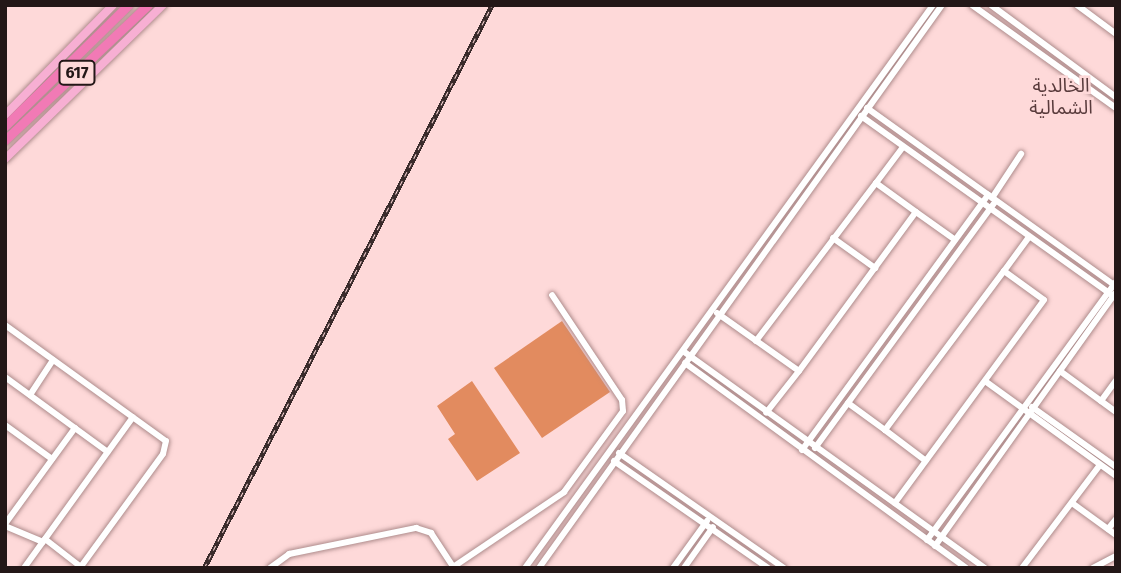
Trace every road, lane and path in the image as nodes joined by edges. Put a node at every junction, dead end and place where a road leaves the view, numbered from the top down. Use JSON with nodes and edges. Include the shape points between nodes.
{"nodes":[{"id":1,"x":113,"y":5,"type":"edge"},
{"id":2,"x":128,"y":5,"type":"edge"},
{"id":3,"x":148,"y":5,"type":"edge"},
{"id":4,"x":163,"y":5,"type":"edge"},
{"id":5,"x":933,"y":5,"type":"edge"},
{"id":6,"x":942,"y":5,"type":"edge"},
{"id":7,"x":972,"y":5,"type":"edge"},
{"id":8,"x":991,"y":5,"type":"edge"},
{"id":9,"x":1077,"y":5,"type":"edge"},
{"id":10,"x":1095,"y":5,"type":"edge"},
{"id":11,"x":1089,"y":14,"type":"junction"},
{"id":12,"x":1116,"y":34,"type":"edge"},
{"id":13,"x":1116,"y":97,"type":"edge"},
{"id":14,"x":865,"y":107,"type":"junction"},
{"id":15,"x":1116,"y":108,"type":"edge"},
{"id":16,"x":5,"y":115,"type":"edge"},
{"id":17,"x":859,"y":115,"type":"junction"},
{"id":18,"x":5,"y":126,"type":"edge"},
{"id":19,"x":5,"y":140,"type":"edge"},
{"id":20,"x":903,"y":147,"type":"junction"},
{"id":21,"x":1021,"y":154,"type":"dead end"},
{"id":22,"x":5,"y":159,"type":"edge"},
{"id":23,"x":876,"y":183,"type":"junction"},
{"id":24,"x":992,"y":198,"type":"junction"},
{"id":25,"x":981,"y":202,"type":"junction"},
{"id":26,"x":990,"y":208,"type":"junction"},
{"id":27,"x":916,"y":212,"type":"junction"},
{"id":28,"x":1030,"y":237,"type":"junction"},
{"id":29,"x":833,"y":239,"type":"junction"},
{"id":30,"x":954,"y":239,"type":"junction"},
{"id":31,"x":874,"y":268,"type":"junction"},
{"id":32,"x":1004,"y":271,"type":"junction"},
{"id":33,"x":1115,"y":284,"type":"edge"},
{"id":34,"x":552,"y":295,"type":"dead end"},
{"id":35,"x":1113,"y":295,"type":"edge"},
{"id":36,"x":713,"y":310,"type":"junction"},
{"id":37,"x":720,"y":316,"type":"junction"},
{"id":38,"x":5,"y":325,"type":"edge"},
{"id":39,"x":756,"y":341,"type":"junction"},
{"id":40,"x":683,"y":351,"type":"junction"},
{"id":41,"x":691,"y":356,"type":"junction"},
{"id":42,"x":678,"y":358,"type":"junction"},
{"id":43,"x":53,"y":360,"type":"junction"},
{"id":44,"x":686,"y":364,"type":"junction"},
{"id":45,"x":799,"y":370,"type":"junction"},
{"id":46,"x":1060,"y":371,"type":"junction"},
{"id":47,"x":5,"y":377,"type":"edge"},
{"id":48,"x":1116,"y":380,"type":"edge"},
{"id":49,"x":985,"y":381,"type":"junction"},
{"id":50,"x":30,"y":395,"type":"junction"},
{"id":51,"x":1101,"y":401,"type":"junction"},
{"id":52,"x":848,"y":403,"type":"junction"},
{"id":53,"x":1028,"y":409,"type":"junction"},
{"id":54,"x":768,"y":412,"type":"junction"},
{"id":55,"x":1116,"y":412,"type":"edge"},
{"id":56,"x":133,"y":417,"type":"junction"},
{"id":57,"x":760,"y":420,"type":"junction"},
{"id":58,"x":5,"y":425,"type":"edge"},
{"id":59,"x":75,"y":428,"type":"junction"},
{"id":60,"x":885,"y":430,"type":"junction"},
{"id":61,"x":809,"y":441,"type":"junction"},
{"id":62,"x":816,"y":447,"type":"junction"},
{"id":63,"x":612,"y":448,"type":"junction"},
{"id":64,"x":803,"y":450,"type":"junction"},
{"id":65,"x":108,"y":452,"type":"junction"},
{"id":66,"x":621,"y":454,"type":"junction"},
{"id":67,"x":607,"y":455,"type":"junction"},
{"id":68,"x":809,"y":455,"type":"junction"},
{"id":69,"x":52,"y":459,"type":"junction"},
{"id":70,"x":926,"y":461,"type":"junction"},
{"id":71,"x":615,"y":462,"type":"junction"},
{"id":72,"x":1100,"y":465,"type":"junction"},
{"id":73,"x":1116,"y":467,"type":"edge"},
{"id":74,"x":1116,"y":476,"type":"edge"},
{"id":75,"x":895,"y":503,"type":"junction"},
{"id":76,"x":1072,"y":503,"type":"junction"},
{"id":77,"x":710,"y":516,"type":"junction"},
{"id":78,"x":1116,"y":519,"type":"edge"},
{"id":79,"x":718,"y":520,"type":"junction"},
{"id":80,"x":706,"y":523,"type":"junction"},
{"id":81,"x":5,"y":525,"type":"edge"},
{"id":82,"x":712,"y":528,"type":"junction"},
{"id":83,"x":1108,"y":529,"type":"junction"},
{"id":84,"x":934,"y":531,"type":"junction"},
{"id":85,"x":1116,"y":535,"type":"edge"},
{"id":86,"x":942,"y":537,"type":"junction"},
{"id":87,"x":43,"y":540,"type":"junction"},
{"id":88,"x":927,"y":540,"type":"junction"},
{"id":89,"x":935,"y":546,"type":"junction"},
{"id":90,"x":1116,"y":556,"type":"edge"},
{"id":91,"x":81,"y":567,"type":"edge"},
{"id":92,"x":454,"y":567,"type":"edge"},
{"id":93,"x":24,"y":568,"type":"edge"},
{"id":94,"x":270,"y":568,"type":"edge"},
{"id":95,"x":525,"y":568,"type":"edge"},
{"id":96,"x":539,"y":568,"type":"edge"},
{"id":97,"x":673,"y":568,"type":"edge"},
{"id":98,"x":684,"y":568,"type":"edge"},
{"id":99,"x":768,"y":568,"type":"edge"},
{"id":100,"x":784,"y":568,"type":"edge"},
{"id":101,"x":966,"y":568,"type":"edge"},
{"id":102,"x":985,"y":568,"type":"edge"},
{"id":103,"x":1022,"y":568,"type":"edge"},
{"id":104,"x":1093,"y":568,"type":"edge"}],
"edges":[{"from":1,"to":16,"type":"main road"},
{"from":2,"to":18,"type":"highway","number":"617"},
{"from":3,"to":19,"type":"highway","number":"617"},
{"from":4,"to":22,"type":"main road"},
{"from":5,"to":14,"type":"street"},
{"from":6,"to":14,"type":"street"},
{"from":7,"to":15,"type":"street"},
{"from":8,"to":13,"type":"street"},
{"from":9,"to":11,"type":"street"},
{"from":10,"to":11,"type":"street"},
{"from":11,"to":12,"type":"street"},
{"from":14,"to":17,"type":"street"},
{"from":14,"to":24,"type":"street"},
{"from":17,"to":20,"type":"street"},
{"from":17,"to":36,"type":"street"},
{"from":17,"to":37,"type":"street"},
{"from":20,"to":23,"type":"street"},
{"from":20,"to":25,"type":"street"},
{"from":21,"to":24,"type":"street"},
{"from":23,"to":27,"type":"street"},
{"from":23,"to":29,"type":"street"},
{"from":24,"to":25,"type":"street"},
{"from":24,"to":26,"type":"street"},
{"from":24,"to":33,"type":"street"},
{"from":25,"to":26,"type":"street"},
{"from":25,"to":30,"type":"street"},
{"from":26,"to":28,"type":"street"},
{"from":26,"to":52,"type":"street"},
{"from":27,"to":30,"type":"street"},
{"from":27,"to":31,"type":"street"},
{"from":28,"to":32,"type":"street"},
{"from":28,"to":35,"type":"street"},
{"from":29,"to":31,"type":"street"},
{"from":29,"to":39,"type":"street"},
{"from":30,"to":61,"type":"street"},
{"from":31,"to":45,"type":"street"},
{"from":32,"to":49,"type":"street","via":[[1044,300]]},
{"from":32,"to":60,"type":"street"},
{"from":33,"to":35,"type":"street"},
{"from":34,"to":92,"type":"street","via":[[622,400],[623,411],[565,492]]},
{"from":35,"to":46,"type":"street"},
{"from":35,"to":53,"type":"street"},
{"from":36,"to":37,"type":"street"},
{"from":36,"to":40,"type":"street"},
{"from":37,"to":39,"type":"street"},
{"from":37,"to":41,"type":"street"},
{"from":38,"to":43,"type":"street"},
{"from":39,"to":45,"type":"street"},
{"from":40,"to":41,"type":"street"},
{"from":40,"to":42,"type":"street"},
{"from":41,"to":44,"type":"street"},
{"from":41,"to":54,"type":"street"},
{"from":42,"to":44,"type":"street"},
{"from":42,"to":63,"type":"street"},
{"from":43,"to":50,"type":"street"},
{"from":43,"to":56,"type":"street"},
{"from":44,"to":57,"type":"street"},
{"from":44,"to":66,"type":"street"},
{"from":45,"to":54,"type":"street"},
{"from":46,"to":51,"type":"street"},
{"from":46,"to":53,"type":"street"},
{"from":47,"to":50,"type":"street"},
{"from":48,"to":51,"type":"street"},
{"from":49,"to":53,"type":"street"},
{"from":49,"to":70,"type":"street"},
{"from":50,"to":59,"type":"street"},
{"from":51,"to":55,"type":"street"},
{"from":52,"to":60,"type":"street"},
{"from":52,"to":62,"type":"street"},
{"from":53,"to":72,"type":"street"},
{"from":53,"to":73,"type":"street"},
{"from":53,"to":84,"type":"street"},
{"from":53,"to":86,"type":"street"},
{"from":54,"to":57,"type":"street"},
{"from":54,"to":61,"type":"street"},
{"from":56,"to":65,"type":"street"},
{"from":56,"to":91,"type":"street","via":[[166,441],[166,448]]},
{"from":57,"to":64,"type":"street"},
{"from":58,"to":69,"type":"street"},
{"from":59,"to":65,"type":"street"},
{"from":59,"to":69,"type":"street"},
{"from":60,"to":70,"type":"street"},
{"from":61,"to":62,"type":"street"},
{"from":61,"to":64,"type":"street"},
{"from":62,"to":68,"type":"street"},
{"from":62,"to":75,"type":"street"},
{"from":63,"to":66,"type":"street"},
{"from":63,"to":67,"type":"street"},
{"from":64,"to":68,"type":"street"},
{"from":65,"to":87,"type":"street"},
{"from":66,"to":71,"type":"street"},
{"from":66,"to":77,"type":"street"},
{"from":67,"to":71,"type":"street"},
{"from":67,"to":95,"type":"street"},
{"from":68,"to":88,"type":"street"},
{"from":69,"to":81,"type":"street"},
{"from":70,"to":75,"type":"street"},
{"from":71,"to":80,"type":"street"},
{"from":71,"to":96,"type":"street"},
{"from":72,"to":74,"type":"street"},
{"from":72,"to":76,"type":"street"},
{"from":75,"to":84,"type":"street"},
{"from":76,"to":83,"type":"street"},
{"from":76,"to":103,"type":"street"},
{"from":77,"to":79,"type":"street"},
{"from":77,"to":80,"type":"street"},
{"from":78,"to":83,"type":"street"},
{"from":79,"to":82,"type":"street"},
{"from":79,"to":100,"type":"street"},
{"from":80,"to":82,"type":"street"},
{"from":80,"to":97,"type":"street"},
{"from":81,"to":87,"type":"street"},
{"from":82,"to":98,"type":"street"},
{"from":82,"to":99,"type":"street"},
{"from":83,"to":85,"type":"street"},
{"from":84,"to":86,"type":"street"},
{"from":84,"to":88,"type":"street"},
{"from":86,"to":89,"type":"street"},
{"from":86,"to":102,"type":"street"},
{"from":87,"to":91,"type":"street"},
{"from":87,"to":93,"type":"street"},
{"from":88,"to":89,"type":"street"},
{"from":89,"to":101,"type":"street"},
{"from":90,"to":104,"type":"street"},
{"from":92,"to":94,"type":"street","via":[[431,533],[415,528],[289,554]]}]}
